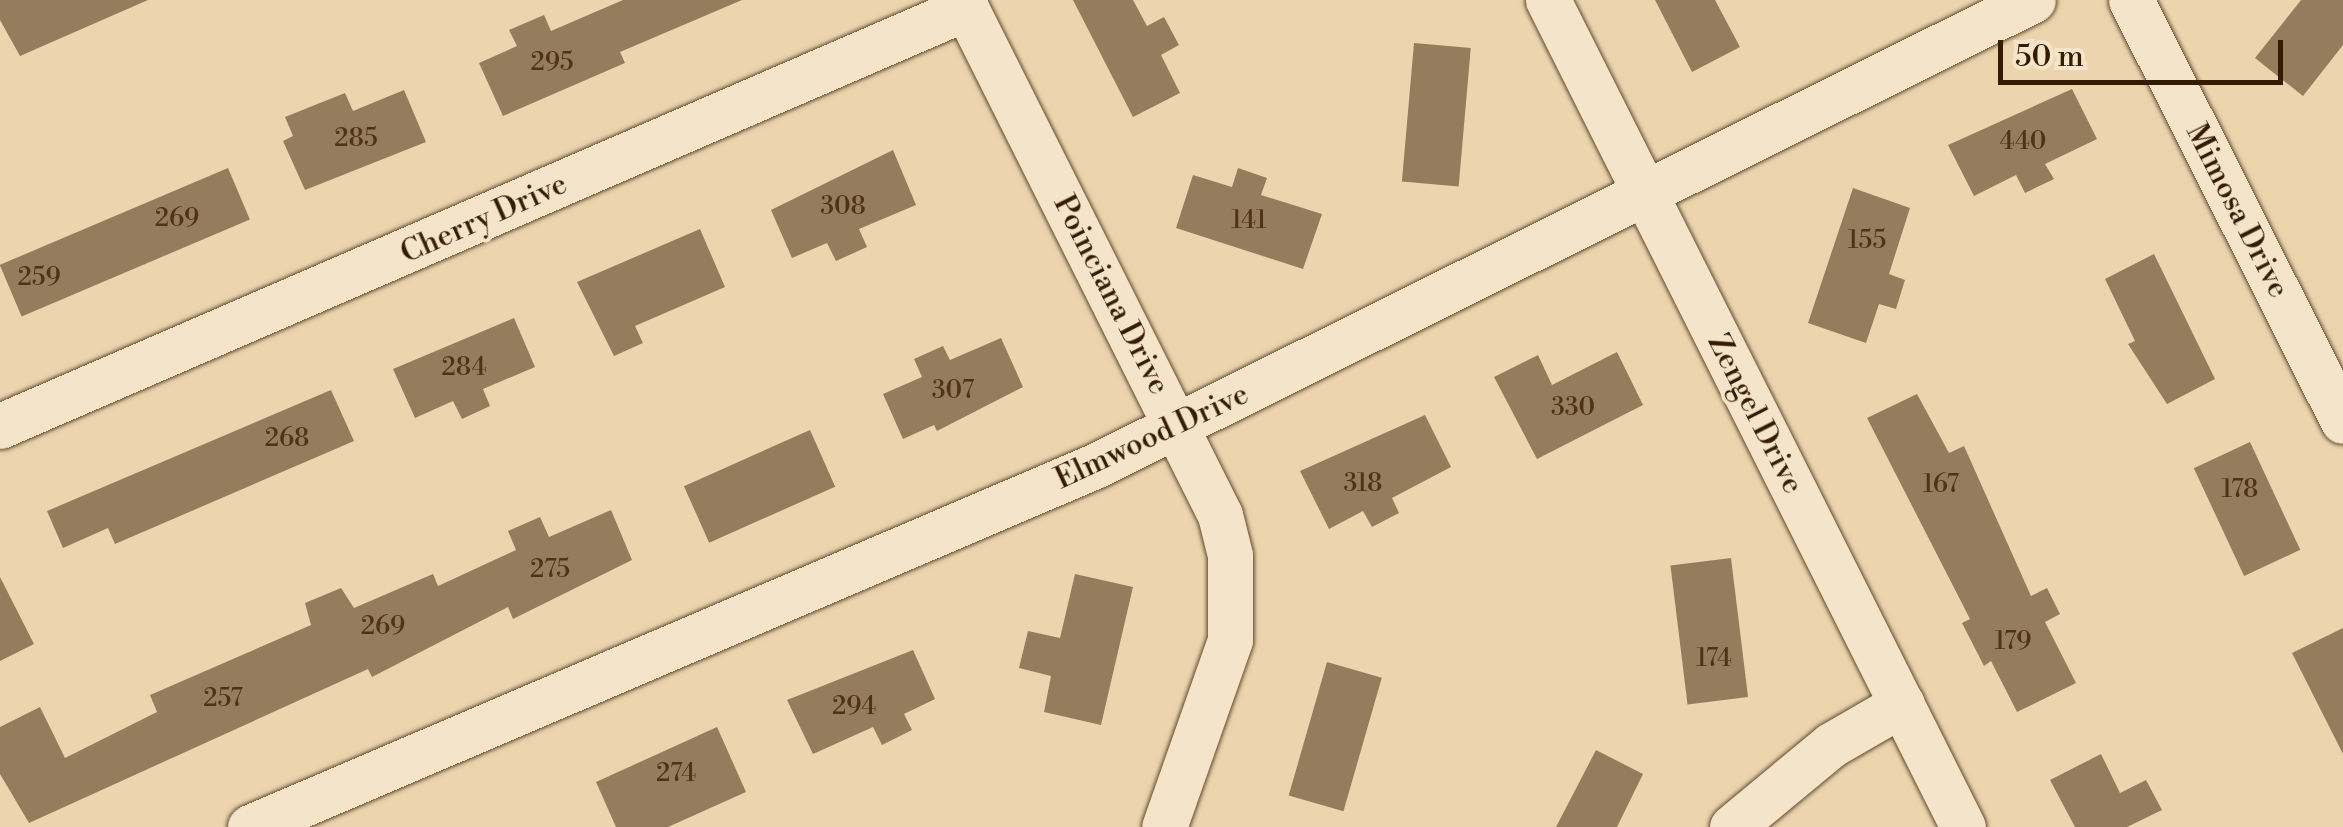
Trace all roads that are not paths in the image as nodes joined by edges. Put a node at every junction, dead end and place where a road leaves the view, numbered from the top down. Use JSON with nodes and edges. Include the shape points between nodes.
{"nodes":[{"id":1,"x":1548,"y":0,"type":"edge"},
{"id":2,"x":2033,"y":0,"type":"edge"},
{"id":3,"x":2131,"y":0,"type":"edge"},
{"id":4,"x":964,"y":4,"type":"edge"},
{"id":5,"x":1645,"y":195,"type":"junction"},
{"id":6,"x":2343,"y":421,"type":"edge"},
{"id":7,"x":0,"y":426,"type":"edge"},
{"id":8,"x":1177,"y":427,"type":"junction"},
{"id":9,"x":1902,"y":704,"type":"junction"},
{"id":10,"x":250,"y":827,"type":"edge"},
{"id":11,"x":1164,"y":827,"type":"edge"},
{"id":12,"x":1732,"y":827,"type":"edge"},
{"id":13,"x":1964,"y":827,"type":"edge"}],
"edges":[{"from":1,"to":5,"type":"street","name":"Zengel Drive"},
{"from":2,"to":5,"type":"street","name":"Elmwood Drive"},
{"from":3,"to":6,"type":"street","name":"Mimosa Drive"},
{"from":4,"to":7,"type":"street","name":"Cherry Drive"},
{"from":4,"to":8,"type":"street","name":"Poinciana Drive"},
{"from":5,"to":8,"type":"street","name":"Elmwood Drive"},
{"from":5,"to":9,"type":"street","name":"Zengel Drive"},
{"from":8,"to":10,"type":"street","name":"Elmwood Drive"},
{"from":8,"to":11,"type":"street","name":"Poinciana Drive","via":[[1220,515],[1234,598],[1230,640]]},
{"from":9,"to":12,"type":"street","via":[[1831,745]]},
{"from":9,"to":13,"type":"street","name":"Zengel Drive"}]}
